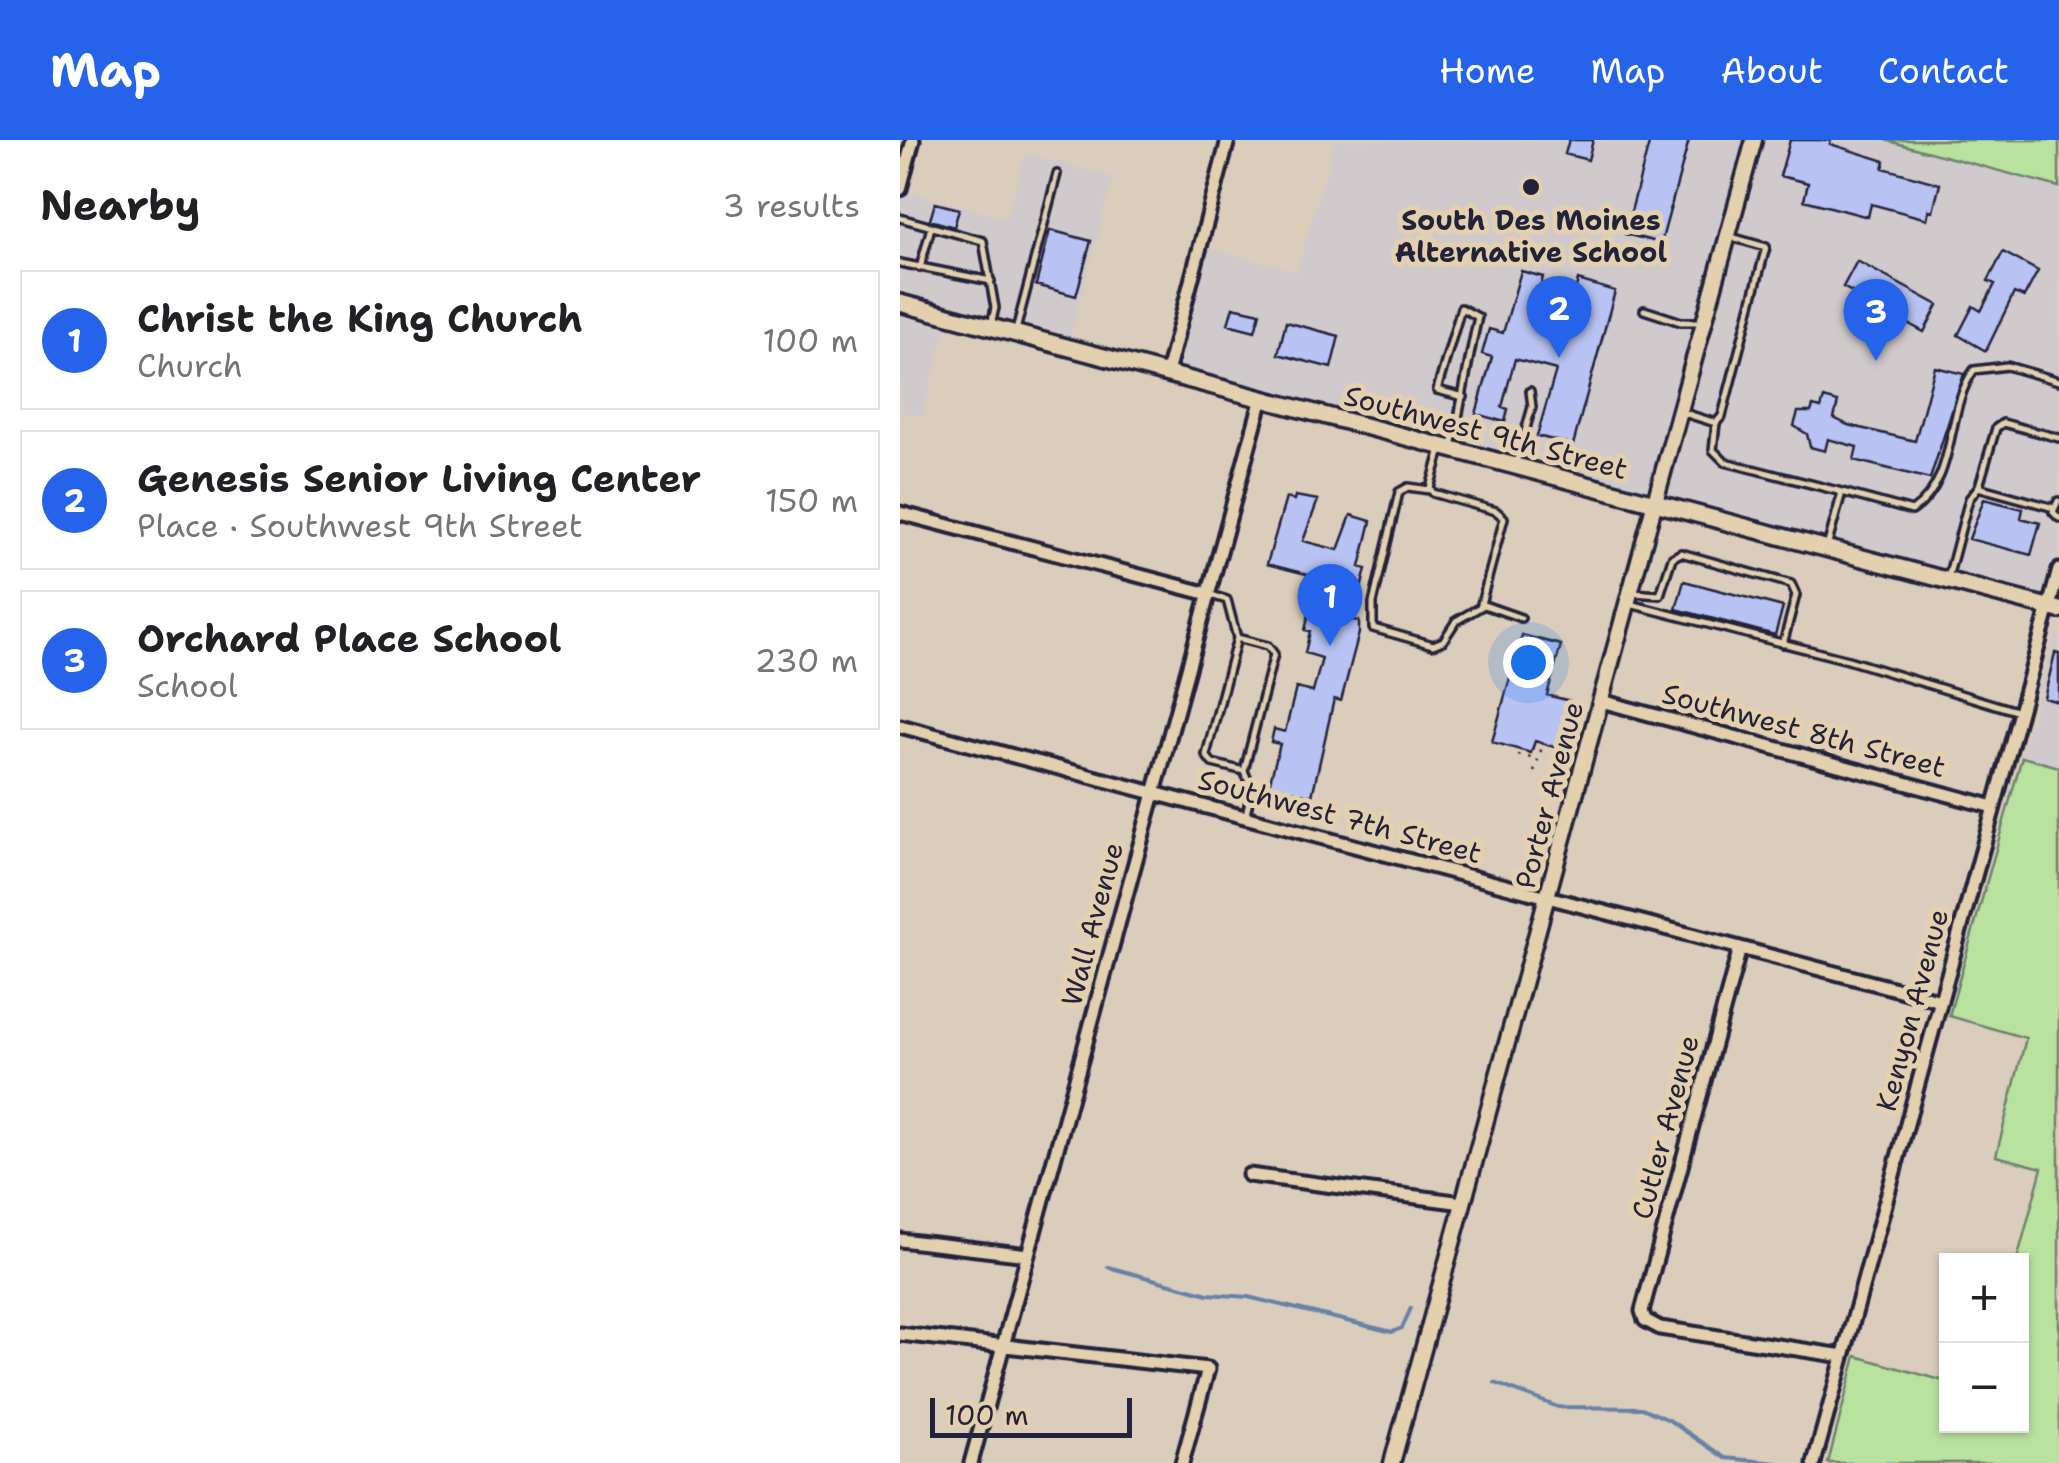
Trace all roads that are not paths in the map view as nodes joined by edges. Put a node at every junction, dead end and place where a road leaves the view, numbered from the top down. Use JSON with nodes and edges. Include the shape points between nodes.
{"nodes":[{"id":1,"x":914,"y":140,"type":"edge"},
{"id":2,"x":1228,"y":140,"type":"edge"},
{"id":3,"x":1754,"y":140,"type":"edge"},
{"id":4,"x":1057,"y":174,"type":"dead end"},
{"id":5,"x":900,"y":189,"type":"edge"},
{"id":6,"x":900,"y":218,"type":"edge"},
{"id":7,"x":931,"y":226,"type":"junction"},
{"id":8,"x":1728,"y":236,"type":"junction"},
{"id":9,"x":900,"y":263,"type":"edge"},
{"id":10,"x":920,"y":268,"type":"junction"},
{"id":11,"x":991,"y":281,"type":"junction"},
{"id":12,"x":900,"y":303,"type":"edge"},
{"id":13,"x":1644,"y":310,"type":"dead end"},
{"id":14,"x":1704,"y":322,"type":"junction"},
{"id":15,"x":990,"y":326,"type":"junction"},
{"id":16,"x":1015,"y":333,"type":"junction"},
{"id":17,"x":1166,"y":373,"type":"junction"},
{"id":18,"x":2059,"y":382,"type":"edge"},
{"id":19,"x":1530,"y":391,"type":"dead end"},
{"id":20,"x":1464,"y":397,"type":"junction"},
{"id":21,"x":1262,"y":398,"type":"junction"},
{"id":22,"x":1680,"y":412,"type":"junction"},
{"id":23,"x":1716,"y":422,"type":"junction"},
{"id":24,"x":2059,"y":438,"type":"edge"},
{"id":25,"x":1446,"y":447,"type":"junction"},
{"id":26,"x":1516,"y":466,"type":"junction"},
{"id":27,"x":1978,"y":487,"type":"junction"},
{"id":28,"x":2059,"y":488,"type":"edge"},
{"id":29,"x":1430,"y":490,"type":"junction"},
{"id":30,"x":1842,"y":492,"type":"junction"},
{"id":31,"x":2059,"y":501,"type":"edge"},
{"id":32,"x":1655,"y":503,"type":"junction"},
{"id":33,"x":2054,"y":508,"type":"junction"},
{"id":34,"x":900,"y":513,"type":"edge"},
{"id":35,"x":2059,"y":518,"type":"edge"},
{"id":36,"x":1826,"y":548,"type":"junction"},
{"id":37,"x":2059,"y":570,"type":"edge"},
{"id":38,"x":1947,"y":580,"type":"junction"},
{"id":39,"x":1209,"y":594,"type":"junction"},
{"id":40,"x":1629,"y":598,"type":"junction"},
{"id":41,"x":1482,"y":606,"type":"junction"},
{"id":42,"x":2054,"y":609,"type":"edge"},
{"id":43,"x":1521,"y":618,"type":"dead end"},
{"id":44,"x":1237,"y":638,"type":"junction"},
{"id":45,"x":1782,"y":644,"type":"junction"},
{"id":46,"x":1601,"y":700,"type":"junction"},
{"id":47,"x":2020,"y":712,"type":"junction"},
{"id":48,"x":900,"y":726,"type":"edge"},
{"id":49,"x":1244,"y":771,"type":"junction"},
{"id":50,"x":1154,"y":793,"type":"junction"},
{"id":51,"x":1994,"y":808,"type":"junction"},
{"id":52,"x":1245,"y":817,"type":"junction"},
{"id":53,"x":1547,"y":897,"type":"junction"},
{"id":54,"x":1740,"y":948,"type":"junction"},
{"id":55,"x":1940,"y":1002,"type":"junction"},
{"id":56,"x":1249,"y":1175,"type":"dead end"},
{"id":57,"x":1463,"y":1203,"type":"junction"},
{"id":58,"x":900,"y":1240,"type":"edge"},
{"id":59,"x":1028,"y":1255,"type":"junction"},
{"id":60,"x":900,"y":1334,"type":"edge"},
{"id":61,"x":1003,"y":1346,"type":"junction"},
{"id":62,"x":1843,"y":1356,"type":"junction"},
{"id":63,"x":971,"y":1463,"type":"edge"},
{"id":64,"x":1182,"y":1463,"type":"edge"},
{"id":65,"x":1392,"y":1463,"type":"edge"},
{"id":66,"x":1814,"y":1463,"type":"edge"}],
"edges":[{"from":1,"to":5,"type":"street"},
{"from":2,"to":17,"type":"street"},
{"from":3,"to":8,"type":"street","name":"Porter Avenue"},
{"from":4,"to":16,"type":"lane"},
{"from":6,"to":7,"type":"lane"},
{"from":7,"to":10,"type":"lane"},
{"from":7,"to":11,"type":"lane","via":[[983,241]]},
{"from":8,"to":14,"type":"street","name":"Porter Avenue"},
{"from":8,"to":23,"type":"lane","via":[[1766,247]]},
{"from":9,"to":10,"type":"lane"},
{"from":10,"to":11,"type":"lane"},
{"from":11,"to":15,"type":"lane","via":[[996,308]]},
{"from":12,"to":15,"type":"main road","name":"Southwest 9th Street"},
{"from":13,"to":14,"type":"lane"},
{"from":14,"to":22,"type":"street","name":"Porter Avenue"},
{"from":15,"to":16,"type":"main road","name":"Southwest 9th Street"},
{"from":16,"to":17,"type":"main road","name":"Southwest 9th Street"},
{"from":17,"to":21,"type":"main road","name":"Southwest 9th Street"},
{"from":18,"to":30,"type":"lane","via":[[2007,366],[1974,370],[1945,463],[1924,503],[1912,511]]},
{"from":19,"to":26,"type":"lane"},
{"from":20,"to":20,"type":"lane","via":[[1478,317],[1461,308],[1437,390]]},
{"from":20,"to":25,"type":"lane"},
{"from":21,"to":25,"type":"main road","name":"Southwest 9th Street"},
{"from":21,"to":39,"type":"street","name":"Wall Avenue"},
{"from":22,"to":23,"type":"lane"},
{"from":22,"to":32,"type":"street","name":"Porter Avenue"},
{"from":23,"to":30,"type":"lane","via":[[1713,450],[1725,462]]},
{"from":24,"to":27,"type":"lane","via":[[1999,425]]},
{"from":25,"to":26,"type":"main road","name":"Southwest 9th Street"},
{"from":25,"to":29,"type":"lane"},
{"from":26,"to":32,"type":"main road","name":"Southwest 9th Street"},
{"from":27,"to":33,"type":"lane"},
{"from":27,"to":38,"type":"lane"},
{"from":28,"to":31,"type":"lane"},
{"from":29,"to":41,"type":"lane","via":[[1502,513]]},
{"from":29,"to":41,"type":"lane","via":[[1399,492],[1373,628],[1433,646]]},
{"from":30,"to":36,"type":"lane"},
{"from":31,"to":33,"type":"lane"},
{"from":32,"to":36,"type":"main road","name":"Southwest 9th Street"},
{"from":32,"to":40,"type":"street","name":"Porter Avenue"},
{"from":33,"to":35,"type":"lane"},
{"from":34,"to":39,"type":"street"},
{"from":36,"to":38,"type":"main road","name":"Southwest 9th Street"},
{"from":37,"to":42,"type":"street","name":"Kenyon Avenue"},
{"from":38,"to":42,"type":"main road","name":"Southwest 9th Street"},
{"from":39,"to":44,"type":"lane","via":[[1228,600]]},
{"from":39,"to":50,"type":"street","name":"Wall Avenue"},
{"from":40,"to":45,"type":"lane"},
{"from":40,"to":45,"type":"lane","via":[[1660,596],[1672,558],[1681,554],[1791,584],[1796,596]]},
{"from":40,"to":46,"type":"street","name":"Porter Avenue"},
{"from":41,"to":43,"type":"lane"},
{"from":42,"to":47,"type":"street","name":"Kenyon Avenue"},
{"from":44,"to":49,"type":"lane","via":[[1274,654]]},
{"from":44,"to":49,"type":"lane","via":[[1206,754],[1212,763]]},
{"from":45,"to":47,"type":"lane"},
{"from":46,"to":51,"type":"street","name":"Southwest 8th Street"},
{"from":46,"to":53,"type":"street","name":"Porter Avenue"},
{"from":47,"to":51,"type":"street","name":"Kenyon Avenue"},
{"from":48,"to":50,"type":"street","name":"Southwest 7th Street"},
{"from":49,"to":52,"type":"lane","via":[[1252,789]]},
{"from":50,"to":52,"type":"street","name":"Southwest 7th Street"},
{"from":50,"to":59,"type":"street","name":"Wall Avenue"},
{"from":51,"to":55,"type":"street","name":"Kenyon Avenue"},
{"from":52,"to":53,"type":"street","name":"Southwest 7th Street"},
{"from":53,"to":54,"type":"street","name":"Southwest 7th Street"},
{"from":53,"to":57,"type":"street","name":"Porter Avenue"},
{"from":54,"to":55,"type":"street","name":"Southwest 7th Street"},
{"from":54,"to":62,"type":"street","name":"Cutler Avenue","via":[[1643,1303],[1645,1320],[1660,1328]]},
{"from":55,"to":62,"type":"street","name":"Kenyon Avenue"},
{"from":56,"to":57,"type":"street"},
{"from":57,"to":65,"type":"street","name":"Porter Avenue"},
{"from":58,"to":59,"type":"street"},
{"from":59,"to":61,"type":"street","name":"Wall Avenue"},
{"from":60,"to":61,"type":"street"},
{"from":61,"to":63,"type":"street","name":"Wall Avenue"},
{"from":61,"to":64,"type":"street","via":[[1208,1369]]},
{"from":62,"to":66,"type":"street","name":"Kenyon Avenue"}]}
